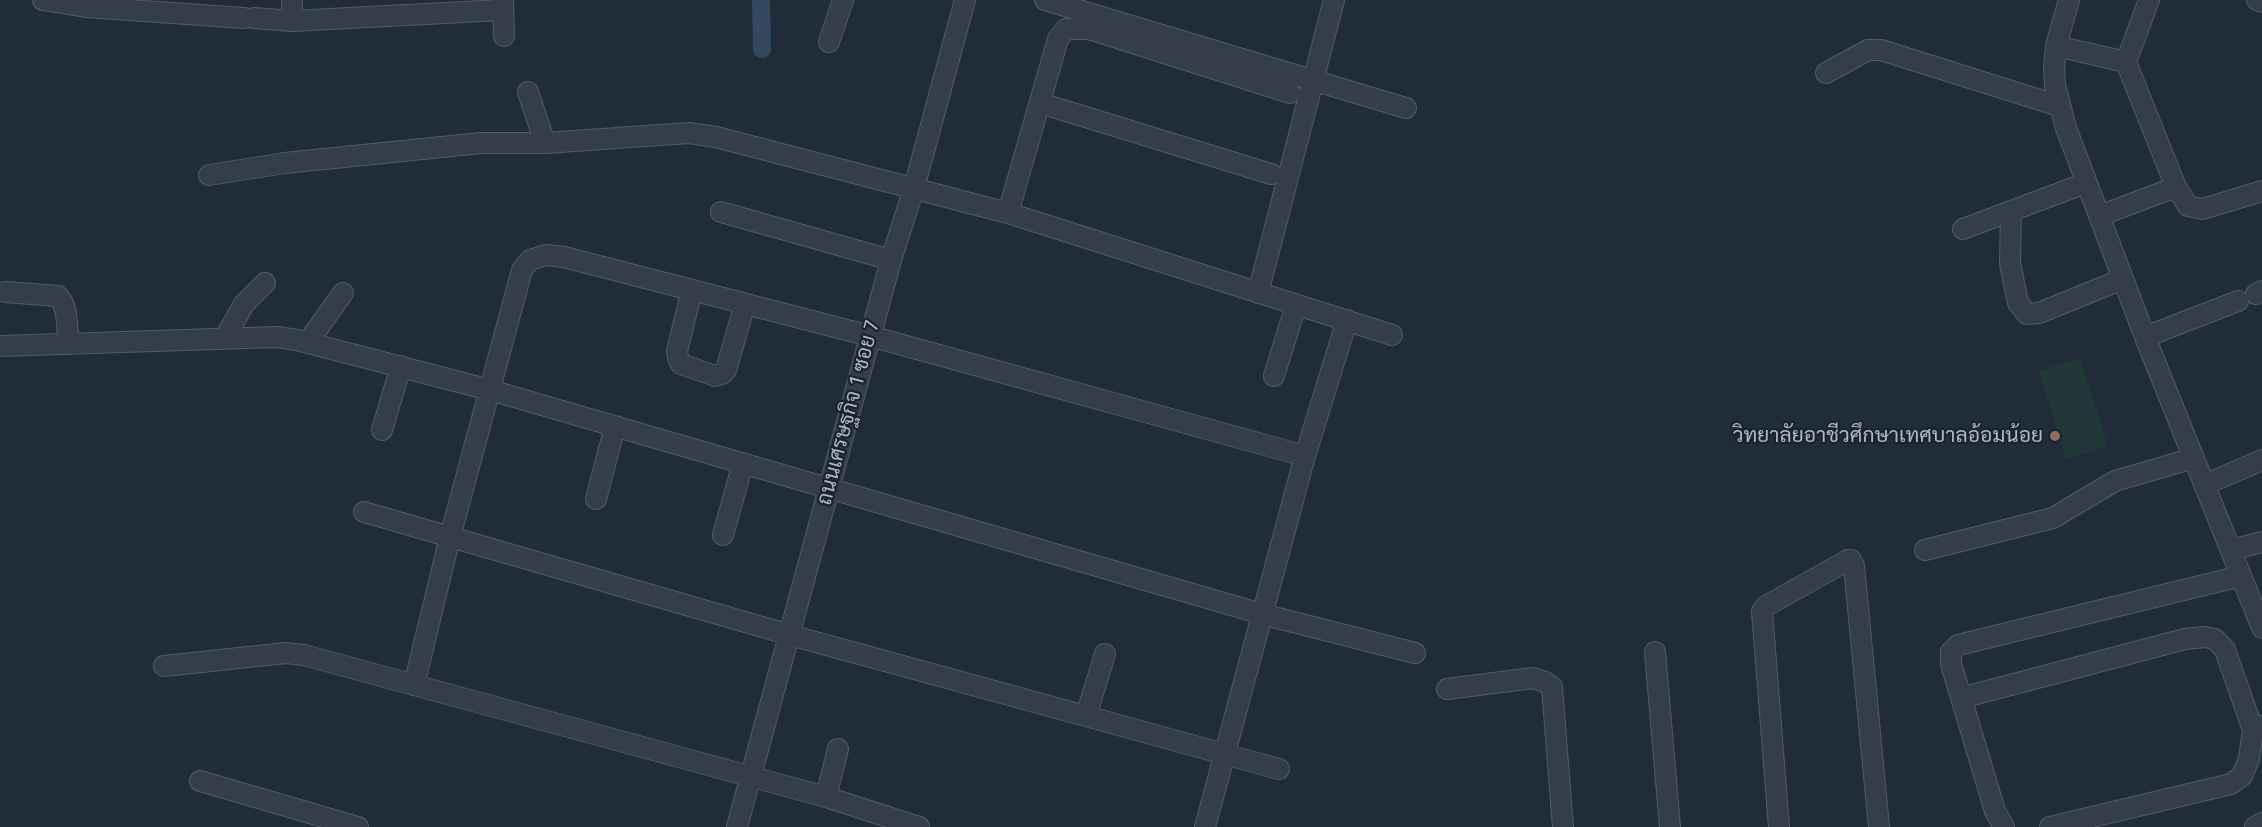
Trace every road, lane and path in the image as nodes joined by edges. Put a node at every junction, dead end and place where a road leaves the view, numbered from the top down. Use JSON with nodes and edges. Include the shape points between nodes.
{"nodes":[{"id":1,"x":43,"y":0,"type":"edge"},
{"id":2,"x":292,"y":0,"type":"edge"},
{"id":3,"x":843,"y":0,"type":"edge"},
{"id":4,"x":965,"y":0,"type":"edge"},
{"id":5,"x":1045,"y":0,"type":"edge"},
{"id":6,"x":1334,"y":0,"type":"edge"},
{"id":7,"x":2069,"y":0,"type":"edge"},
{"id":8,"x":2149,"y":0,"type":"edge"},
{"id":9,"x":2257,"y":0,"type":"edge"},
{"id":10,"x":2262,"y":2,"type":"edge"},
{"id":11,"x":107,"y":4,"type":"edge"},
{"id":12,"x":502,"y":5,"type":"edge"},
{"id":13,"x":400,"y":8,"type":"edge"},
{"id":14,"x":292,"y":21,"type":"junction"},
{"id":15,"x":504,"y":36,"type":"dead end"},
{"id":16,"x":829,"y":42,"type":"dead end"},
{"id":17,"x":2056,"y":46,"type":"junction"},
{"id":18,"x":2127,"y":62,"type":"junction"},
{"id":19,"x":1826,"y":73,"type":"dead end"},
{"id":20,"x":1315,"y":81,"type":"junction"},
{"id":21,"x":528,"y":92,"type":"dead end"},
{"id":22,"x":1290,"y":93,"type":"dead end"},
{"id":23,"x":1040,"y":103,"type":"junction"},
{"id":24,"x":2059,"y":106,"type":"junction"},
{"id":25,"x":1406,"y":108,"type":"dead end"},
{"id":26,"x":545,"y":143,"type":"junction"},
{"id":27,"x":1271,"y":174,"type":"dead end"},
{"id":28,"x":209,"y":175,"type":"dead end"},
{"id":29,"x":2086,"y":183,"type":"junction"},
{"id":30,"x":914,"y":188,"type":"junction"},
{"id":31,"x":2176,"y":188,"type":"junction"},
{"id":32,"x":2262,"y":191,"type":"edge"},
{"id":33,"x":2011,"y":211,"type":"junction"},
{"id":34,"x":721,"y":213,"type":"dead end"},
{"id":35,"x":1008,"y":213,"type":"junction"},
{"id":36,"x":2099,"y":216,"type":"junction"},
{"id":37,"x":1963,"y":229,"type":"dead end"},
{"id":38,"x":891,"y":260,"type":"junction"},
{"id":39,"x":2123,"y":279,"type":"junction"},
{"id":40,"x":265,"y":283,"type":"dead end"},
{"id":41,"x":692,"y":290,"type":"junction"},
{"id":42,"x":5,"y":292,"type":"dead end"},
{"id":43,"x":1258,"y":293,"type":"junction"},
{"id":44,"x":344,"y":294,"type":"dead end"},
{"id":45,"x":2252,"y":295,"type":"edge"},
{"id":46,"x":745,"y":304,"type":"junction"},
{"id":47,"x":1296,"y":305,"type":"junction"},
{"id":48,"x":1347,"y":320,"type":"junction"},
{"id":49,"x":1392,"y":335,"type":"dead end"},
{"id":50,"x":870,"y":336,"type":"junction"},
{"id":51,"x":2145,"y":337,"type":"junction"},
{"id":52,"x":224,"y":339,"type":"junction"},
{"id":53,"x":308,"y":342,"type":"junction"},
{"id":54,"x":69,"y":344,"type":"junction"},
{"id":55,"x":0,"y":346,"type":"edge"},
{"id":56,"x":401,"y":366,"type":"junction"},
{"id":57,"x":1274,"y":376,"type":"dead end"},
{"id":58,"x":490,"y":390,"type":"junction"},
{"id":59,"x":615,"y":426,"type":"junction"},
{"id":60,"x":382,"y":430,"type":"dead end"},
{"id":61,"x":1305,"y":456,"type":"junction"},
{"id":62,"x":2194,"y":458,"type":"junction"},
{"id":63,"x":2262,"y":460,"type":"edge"},
{"id":64,"x":743,"y":464,"type":"junction"},
{"id":65,"x":2205,"y":485,"type":"junction"},
{"id":66,"x":829,"y":488,"type":"junction"},
{"id":67,"x":596,"y":499,"type":"dead end"},
{"id":68,"x":364,"y":512,"type":"dead end"},
{"id":69,"x":723,"y":535,"type":"dead end"},
{"id":70,"x":450,"y":537,"type":"junction"},
{"id":71,"x":2262,"y":543,"type":"edge"},
{"id":72,"x":1925,"y":550,"type":"dead end"},
{"id":73,"x":2231,"y":550,"type":"junction"},
{"id":74,"x":2250,"y":586,"type":"edge"},
{"id":75,"x":1262,"y":614,"type":"junction"},
{"id":76,"x":2262,"y":628,"type":"edge"},
{"id":77,"x":790,"y":635,"type":"junction"},
{"id":78,"x":1655,"y":652,"type":"dead end"},
{"id":79,"x":1415,"y":653,"type":"dead end"},
{"id":80,"x":1105,"y":654,"type":"dead end"},
{"id":81,"x":164,"y":666,"type":"dead end"},
{"id":82,"x":414,"y":685,"type":"junction"},
{"id":83,"x":1447,"y":689,"type":"dead end"},
{"id":84,"x":1961,"y":698,"type":"junction"},
{"id":85,"x":1086,"y":716,"type":"junction"},
{"id":86,"x":2257,"y":728,"type":"edge"},
{"id":87,"x":838,"y":749,"type":"dead end"},
{"id":88,"x":1224,"y":754,"type":"junction"},
{"id":89,"x":1279,"y":769,"type":"dead end"},
{"id":90,"x":750,"y":777,"type":"junction"},
{"id":91,"x":200,"y":782,"type":"dead end"},
{"id":92,"x":826,"y":797,"type":"junction"},
{"id":93,"x":2262,"y":823,"type":"edge"},
{"id":94,"x":358,"y":827,"type":"edge"},
{"id":95,"x":737,"y":827,"type":"edge"},
{"id":96,"x":920,"y":827,"type":"edge"},
{"id":97,"x":1205,"y":827,"type":"edge"},
{"id":98,"x":1563,"y":827,"type":"edge"},
{"id":99,"x":1670,"y":827,"type":"edge"},
{"id":100,"x":1779,"y":827,"type":"edge"},
{"id":101,"x":1879,"y":827,"type":"edge"},
{"id":102,"x":2004,"y":827,"type":"edge"},
{"id":103,"x":2050,"y":827,"type":"edge"},
{"id":104,"x":2255,"y":827,"type":"edge"}],
"edges":[{"from":1,"to":11,"type":"street"},
{"from":2,"to":14,"type":"street"},
{"from":3,"to":16,"type":"street"},
{"from":4,"to":30,"type":"street","name":"ถนนเศรษฐกิจ 1 ซอย 7"},
{"from":5,"to":20,"type":"street"},
{"from":6,"to":20,"type":"street"},
{"from":7,"to":17,"type":"street"},
{"from":8,"to":18,"type":"street"},
{"from":9,"to":10,"type":"street"},
{"from":11,"to":14,"type":"street"},
{"from":12,"to":13,"type":"street"},
{"from":12,"to":15,"type":"street"},
{"from":13,"to":14,"type":"street"},
{"from":17,"to":18,"type":"street"},
{"from":17,"to":24,"type":"street"},
{"from":18,"to":31,"type":"street"},
{"from":19,"to":24,"type":"street","via":[[1868,50],[1881,50]]},
{"from":20,"to":25,"type":"street"},
{"from":20,"to":43,"type":"street"},
{"from":21,"to":26,"type":"street"},
{"from":22,"to":23,"type":"street","via":[[1076,27],[1066,29],[1058,39]]},
{"from":23,"to":27,"type":"street"},
{"from":23,"to":35,"type":"street"},
{"from":24,"to":29,"type":"street"},
{"from":26,"to":28,"type":"street","via":[[481,142]]},
{"from":26,"to":30,"type":"street","via":[[689,133]]},
{"from":29,"to":33,"type":"street"},
{"from":29,"to":36,"type":"street"},
{"from":30,"to":35,"type":"street"},
{"from":30,"to":38,"type":"street","name":"ถนนเศรษฐกิจ 1 ซอย 7"},
{"from":31,"to":32,"type":"street","via":[[2188,206],[2204,209]]},
{"from":31,"to":36,"type":"street"},
{"from":33,"to":37,"type":"street"},
{"from":33,"to":39,"type":"street","via":[[2010,263],[2018,303],[2027,314],[2039,313]]},
{"from":34,"to":38,"type":"street"},
{"from":35,"to":43,"type":"street"},
{"from":36,"to":39,"type":"street"},
{"from":38,"to":50,"type":"street","name":"ถนนเศรษฐกิจ 1 ซอย 7"},
{"from":39,"to":51,"type":"street"},
{"from":40,"to":52,"type":"street","via":[[244,304]]},
{"from":41,"to":46,"type":"street"},
{"from":41,"to":46,"type":"street","via":[[678,358],[681,364],[715,376],[726,370]]},
{"from":41,"to":58,"type":"street","via":[[564,257],[546,255],[530,260],[522,270]]},
{"from":42,"to":54,"type":"street","via":[[58,296],[66,313]]},
{"from":43,"to":47,"type":"street"},
{"from":44,"to":53,"type":"street"},
{"from":45,"to":51,"type":"street"},
{"from":46,"to":50,"type":"street"},
{"from":47,"to":48,"type":"street"},
{"from":47,"to":57,"type":"street"},
{"from":48,"to":49,"type":"street"},
{"from":48,"to":61,"type":"street"},
{"from":50,"to":61,"type":"street"},
{"from":50,"to":66,"type":"street","name":"ถนนเศรษฐกิจ 1 ซอย 7"},
{"from":51,"to":62,"type":"street"},
{"from":52,"to":53,"type":"street","via":[[277,337]]},
{"from":52,"to":54,"type":"street"},
{"from":53,"to":56,"type":"street"},
{"from":54,"to":55,"type":"street"},
{"from":56,"to":58,"type":"street"},
{"from":56,"to":60,"type":"street"},
{"from":58,"to":59,"type":"street"},
{"from":58,"to":70,"type":"street"},
{"from":59,"to":64,"type":"street"},
{"from":59,"to":67,"type":"street"},
{"from":61,"to":75,"type":"street"},
{"from":62,"to":65,"type":"street"},
{"from":62,"to":72,"type":"street","via":[[2115,482],[2053,518]]},
{"from":63,"to":65,"type":"street"},
{"from":64,"to":66,"type":"street"},
{"from":64,"to":69,"type":"street"},
{"from":65,"to":73,"type":"street"},
{"from":66,"to":75,"type":"street"},
{"from":66,"to":77,"type":"street","name":"ถนนเศรษฐกิจ 1 ซอย 7"},
{"from":68,"to":70,"type":"street"},
{"from":70,"to":77,"type":"street"},
{"from":70,"to":82,"type":"street"},
{"from":71,"to":73,"type":"street"},
{"from":73,"to":74,"type":"street"},
{"from":74,"to":76,"type":"street"},
{"from":74,"to":84,"type":"street","via":[[1958,645],[1951,652],[1951,664]]},
{"from":75,"to":79,"type":"street"},
{"from":75,"to":88,"type":"street"},
{"from":77,"to":85,"type":"street"},
{"from":77,"to":90,"type":"street","name":"ถนนเศรษฐกิจ 1 ซอย 7"},
{"from":78,"to":99,"type":"street"},
{"from":80,"to":85,"type":"street"},
{"from":81,"to":82,"type":"street","via":[[286,653]]},
{"from":82,"to":90,"type":"street"},
{"from":83,"to":98,"type":"street","via":[[1533,678],[1552,687]]},
{"from":84,"to":86,"type":"street","via":[[2204,637],[2215,639],[2225,650]]},
{"from":84,"to":102,"type":"street","via":[[1995,811]]},
{"from":85,"to":88,"type":"street"},
{"from":86,"to":103,"type":"street","via":[[2242,776],[2231,784]]},
{"from":87,"to":92,"type":"street"},
{"from":88,"to":89,"type":"street"},
{"from":88,"to":97,"type":"street"},
{"from":90,"to":92,"type":"street"},
{"from":90,"to":95,"type":"street","name":"ถนนเศรษฐกิจ 1 ซอย 7"},
{"from":91,"to":94,"type":"street"},
{"from":92,"to":96,"type":"street"},
{"from":93,"to":104,"type":"street"},
{"from":100,"to":101,"type":"street","via":[[1762,611],[1848,560],[1854,566]]}]}
